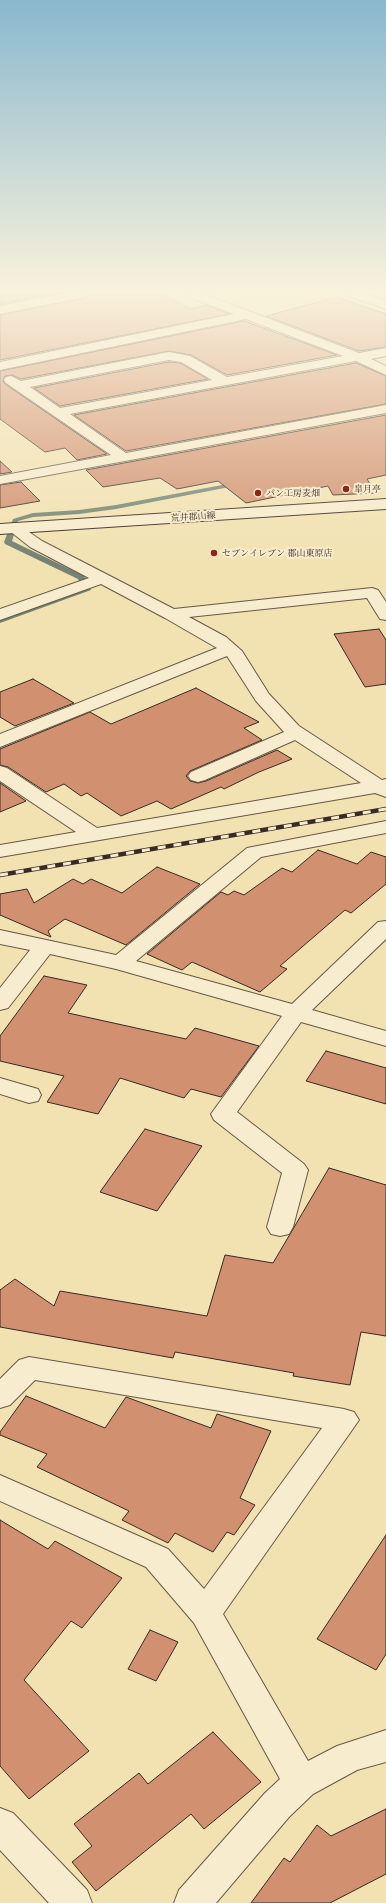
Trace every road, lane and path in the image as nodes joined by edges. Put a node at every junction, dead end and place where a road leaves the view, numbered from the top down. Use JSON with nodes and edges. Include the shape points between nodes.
{"nodes":[{"id":1,"x":13,"y":382,"type":"edge"},
{"id":2,"x":35,"y":382,"type":"edge"},
{"id":3,"x":225,"y":382,"type":"edge"},
{"id":4,"x":18,"y":385,"type":"junction"},
{"id":5,"x":386,"y":409,"type":"edge"},
{"id":6,"x":60,"y":412,"type":"junction"},
{"id":7,"x":124,"y":458,"type":"junction"},
{"id":8,"x":0,"y":480,"type":"edge"},
{"id":9,"x":386,"y":504,"type":"edge"},
{"id":10,"x":7,"y":528,"type":"edge"},
{"id":11,"x":103,"y":578,"type":"junction"},
{"id":12,"x":171,"y":614,"type":"junction"},
{"id":13,"x":0,"y":615,"type":"edge"},
{"id":14,"x":386,"y":615,"type":"edge"},
{"id":15,"x":229,"y":649,"type":"junction"},
{"id":16,"x":297,"y":733,"type":"junction"},
{"id":17,"x":0,"y":742,"type":"edge"},
{"id":18,"x":0,"y":772,"type":"edge"},
{"id":19,"x":198,"y":776,"type":"dead end"},
{"id":20,"x":384,"y":788,"type":"edge"},
{"id":21,"x":386,"y":827,"type":"edge"},
{"id":22,"x":94,"y":835,"type":"junction"},
{"id":23,"x":0,"y":852,"type":"edge"},
{"id":24,"x":386,"y":927,"type":"edge"},
{"id":25,"x":0,"y":937,"type":"edge"},
{"id":26,"x":45,"y":946,"type":"junction"},
{"id":27,"x":120,"y":963,"type":"junction"},
{"id":28,"x":0,"y":1004,"type":"edge"},
{"id":29,"x":296,"y":1013,"type":"junction"},
{"id":30,"x":386,"y":1039,"type":"edge"},
{"id":31,"x":0,"y":1086,"type":"edge"},
{"id":32,"x":29,"y":1095,"type":"dead end"},
{"id":33,"x":280,"y":1227,"type":"dead end"},
{"id":34,"x":0,"y":1397,"type":"edge"},
{"id":35,"x":0,"y":1487,"type":"edge"},
{"id":36,"x":205,"y":1613,"type":"junction"},
{"id":37,"x":386,"y":1746,"type":"edge"},
{"id":38,"x":301,"y":1783,"type":"junction"},
{"id":39,"x":0,"y":1825,"type":"edge"},
{"id":40,"x":74,"y":1903,"type":"edge"},
{"id":41,"x":192,"y":1903,"type":"edge"}],
"edges":[{"from":1,"to":4,"type":"street"},
{"from":2,"to":4,"type":"street"},
{"from":3,"to":6,"type":"street"},
{"from":4,"to":6,"type":"street"},
{"from":5,"to":7,"type":"street"},
{"from":6,"to":7,"type":"street"},
{"from":7,"to":8,"type":"street"},
{"from":9,"to":10,"type":"street","name":"荒井郡山線"},
{"from":10,"to":11,"type":"street"},
{"from":11,"to":12,"type":"street"},
{"from":11,"to":13,"type":"street"},
{"from":12,"to":14,"type":"street","via":[[372,593]]},
{"from":12,"to":15,"type":"street","via":[[210,635]]},
{"from":15,"to":16,"type":"street","via":[[236,654],[262,697]]},
{"from":15,"to":17,"type":"street"},
{"from":16,"to":19,"type":"street"},
{"from":16,"to":20,"type":"street"},
{"from":18,"to":22,"type":"street"},
{"from":20,"to":22,"type":"street"},
{"from":21,"to":27,"type":"street","via":[[254,852]]},
{"from":22,"to":23,"type":"street"},
{"from":24,"to":29,"type":"street"},
{"from":25,"to":26,"type":"street"},
{"from":26,"to":27,"type":"street"},
{"from":26,"to":28,"type":"street"},
{"from":27,"to":29,"type":"street"},
{"from":29,"to":30,"type":"street"},
{"from":29,"to":33,"type":"street","via":[[223,1114],[295,1170]]},
{"from":31,"to":32,"type":"street"},
{"from":34,"to":36,"type":"street","via":[[29,1368],[344,1420]]},
{"from":35,"to":36,"type":"street","via":[[157,1558]]},
{"from":36,"to":38,"type":"street"},
{"from":37,"to":38,"type":"street","via":[[349,1757]]},
{"from":38,"to":41,"type":"street","via":[[277,1805]]},
{"from":39,"to":40,"type":"street"}]}
